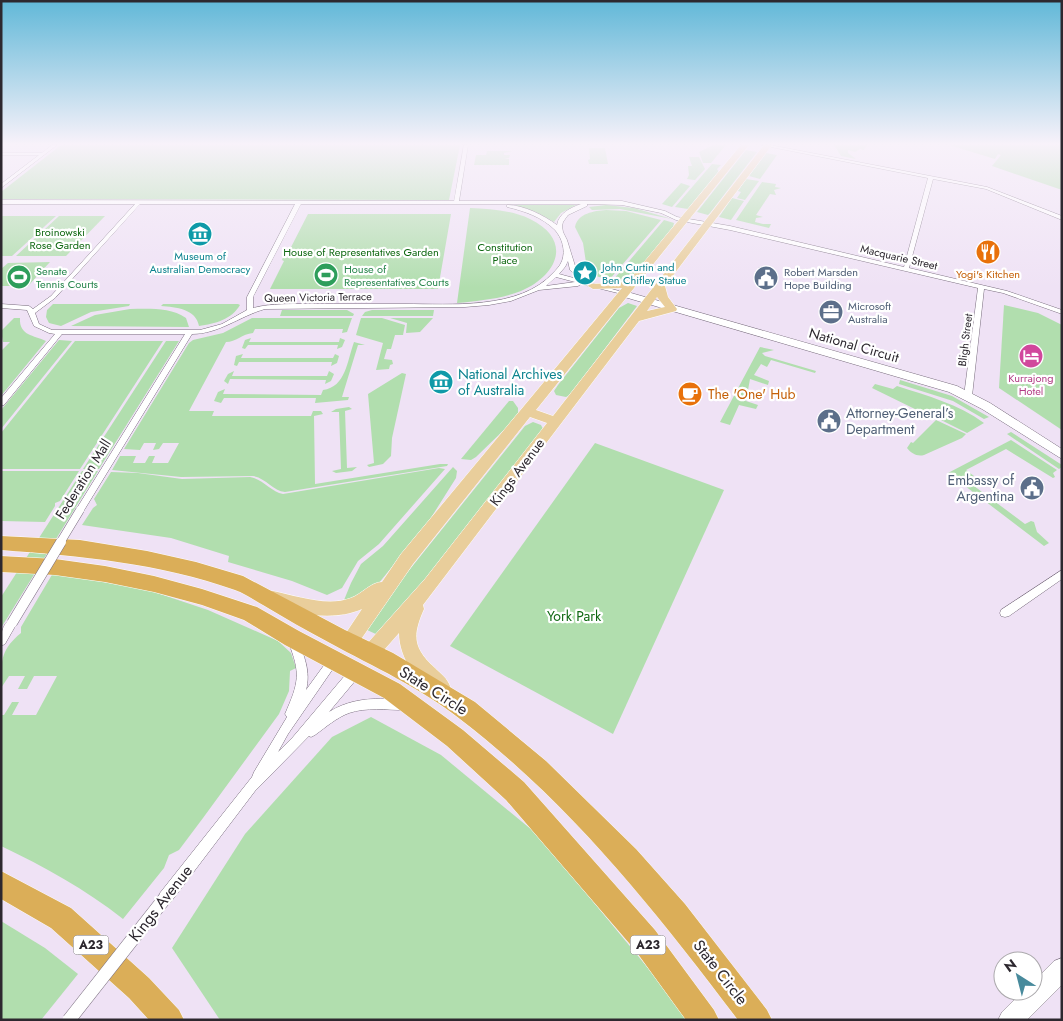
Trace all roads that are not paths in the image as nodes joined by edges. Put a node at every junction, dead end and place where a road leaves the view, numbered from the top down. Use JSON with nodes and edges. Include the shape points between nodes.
{"nodes":[{"id":1,"x":458,"y":193,"type":"edge"},
{"id":2,"x":706,"y":193,"type":"edge"},
{"id":3,"x":730,"y":193,"type":"edge"},
{"id":4,"x":927,"y":193,"type":"edge"},
{"id":5,"x":1001,"y":193,"type":"edge"},
{"id":6,"x":1,"y":202,"type":"edge"},
{"id":7,"x":139,"y":202,"type":"junction"},
{"id":8,"x":300,"y":202,"type":"junction"},
{"id":9,"x":456,"y":202,"type":"junction"},
{"id":10,"x":491,"y":202,"type":"junction"},
{"id":11,"x":595,"y":202,"type":"junction"},
{"id":12,"x":293,"y":214,"type":"joint"},
{"id":13,"x":686,"y":218,"type":"junction"},
{"id":14,"x":1062,"y":218,"type":"edge"},
{"id":15,"x":708,"y":222,"type":"junction"},
{"id":16,"x":560,"y":232,"type":"junction"},
{"id":17,"x":566,"y":250,"type":"junction"},
{"id":18,"x":906,"y":269,"type":"junction"},
{"id":19,"x":555,"y":275,"type":"junction"},
{"id":20,"x":636,"y":280,"type":"junction"},
{"id":21,"x":592,"y":285,"type":"junction"},
{"id":22,"x":660,"y":286,"type":"junction"},
{"id":23,"x":981,"y":287,"type":"junction"},
{"id":24,"x":532,"y":291,"type":"junction"},
{"id":25,"x":624,"y":294,"type":"junction"},
{"id":26,"x":648,"y":302,"type":"junction"},
{"id":27,"x":1,"y":306,"type":"edge"},
{"id":28,"x":672,"y":309,"type":"junction"},
{"id":29,"x":250,"y":311,"type":"junction"},
{"id":30,"x":610,"y":311,"type":"junction"},
{"id":31,"x":32,"y":312,"type":"junction"},
{"id":32,"x":1062,"y":312,"type":"edge"},
{"id":33,"x":634,"y":319,"type":"junction"},
{"id":34,"x":60,"y":332,"type":"junction"},
{"id":35,"x":190,"y":332,"type":"junction"},
{"id":36,"x":968,"y":396,"type":"junction"},
{"id":37,"x":555,"y":400,"type":"junction"},
{"id":38,"x":1,"y":403,"type":"edge"},
{"id":39,"x":528,"y":412,"type":"junction"},
{"id":40,"x":555,"y":421,"type":"junction"},
{"id":41,"x":1062,"y":455,"type":"edge"},
{"id":42,"x":1,"y":543,"type":"edge"},
{"id":43,"x":407,"y":559,"type":"junction"},
{"id":44,"x":1,"y":564,"type":"edge"},
{"id":45,"x":1062,"y":574,"type":"edge"},
{"id":46,"x":431,"y":584,"type":"junction"},
{"id":47,"x":259,"y":594,"type":"junction"},
{"id":48,"x":1005,"y":613,"type":"dead end"},
{"id":49,"x":12,"y":623,"type":"joint"},
{"id":50,"x":292,"y":638,"type":"junction"},
{"id":51,"x":1,"y":641,"type":"edge"},
{"id":52,"x":348,"y":642,"type":"junction"},
{"id":53,"x":371,"y":652,"type":"junction"},
{"id":54,"x":334,"y":660,"type":"junction"},
{"id":55,"x":356,"y":671,"type":"junction"},
{"id":56,"x":412,"y":706,"type":"junction"},
{"id":57,"x":467,"y":710,"type":"junction"},
{"id":58,"x":284,"y":730,"type":"junction"},
{"id":59,"x":297,"y":741,"type":"junction"},
{"id":60,"x":251,"y":787,"type":"junction"},
{"id":61,"x":1,"y":884,"type":"edge"},
{"id":62,"x":165,"y":898,"type":"joint"},
{"id":63,"x":1062,"y":969,"type":"edge"},
{"id":64,"x":1026,"y":1011,"type":"edge"},
{"id":65,"x":69,"y":1020,"type":"edge"},
{"id":66,"x":169,"y":1020,"type":"edge"},
{"id":67,"x":704,"y":1020,"type":"edge"},
{"id":68,"x":757,"y":1020,"type":"edge"},
{"id":69,"x":1010,"y":1020,"type":"edge"}],
"edges":[{"from":1,"to":9,"type":"street"},
{"from":2,"to":13,"type":"main road","name":"Kings Avenue"},
{"from":3,"to":15,"type":"main road","name":"Kings Avenue"},
{"from":4,"to":18,"type":"street"},
{"from":5,"to":14,"type":"street"},
{"from":6,"to":7,"type":"street"},
{"from":7,"to":8,"type":"street"},
{"from":7,"to":31,"type":"street","via":[[53,297]]},
{"from":8,"to":9,"type":"street"},
{"from":8,"to":12,"type":"street"},
{"from":9,"to":10,"type":"street","name":"Macquarie Street"},
{"from":10,"to":11,"type":"street","name":"Macquarie Street"},
{"from":10,"to":16,"type":"street","via":[[532,213]]},
{"from":11,"to":13,"type":"street","name":"Macquarie Street","via":[[629,204]]},
{"from":11,"to":16,"type":"street","via":[[564,215],[558,225]]},
{"from":12,"to":29,"type":"street","via":[[250,297]]},
{"from":13,"to":15,"type":"street","name":"Macquarie Street"},
{"from":13,"to":20,"type":"main road","name":"Kings Avenue"},
{"from":15,"to":18,"type":"street","name":"Macquarie Street"},
{"from":15,"to":22,"type":"main road","name":"Kings Avenue"},
{"from":16,"to":17,"type":"street","name":"Queen Victoria Terrace"},
{"from":17,"to":19,"type":"street","via":[[564,263]]},
{"from":17,"to":21,"type":"street","name":"Queen Victoria Terrace","via":[[573,270]]},
{"from":18,"to":23,"type":"street","name":"Macquarie Street"},
{"from":19,"to":21,"type":"street","name":"Queen Victoria Terrace"},
{"from":19,"to":24,"type":"street","name":"Queen Victoria Terrace"},
{"from":20,"to":21,"type":"main road","via":[[616,286]]},
{"from":20,"to":25,"type":"main road","name":"Kings Avenue"},
{"from":21,"to":24,"type":"street","name":"Queen Victoria Terrace","via":[[564,284]]},
{"from":21,"to":25,"type":"street","name":"Queen Victoria Terrace"},
{"from":21,"to":30,"type":"main road","via":[[607,295]]},
{"from":22,"to":26,"type":"main road","name":"Kings Avenue"},
{"from":22,"to":28,"type":"main road","via":[[661,294]]},
{"from":23,"to":32,"type":"street","name":"Macquarie Street","via":[[1023,297]]},
{"from":23,"to":36,"type":"street","name":"Bligh Street"},
{"from":24,"to":29,"type":"street","name":"Queen Victoria Terrace","via":[[503,301],[472,306],[272,306]]},
{"from":25,"to":26,"type":"street","name":"National Circuit"},
{"from":25,"to":30,"type":"main road","name":"Kings Avenue"},
{"from":26,"to":28,"type":"street","name":"National Circuit"},
{"from":26,"to":33,"type":"main road","name":"Kings Avenue"},
{"from":27,"to":31,"type":"street","via":[[22,306]]},
{"from":28,"to":33,"type":"main road"},
{"from":28,"to":36,"type":"street","name":"National Circuit","via":[[938,384]]},
{"from":29,"to":35,"type":"street","name":"Queen Victoria Terrace","via":[[220,327]]},
{"from":30,"to":37,"type":"main road","name":"Kings Avenue"},
{"from":31,"to":34,"type":"street","name":"Queen Victoria Terrace","via":[[39,327]]},
{"from":33,"to":37,"type":"main road","name":"Kings Avenue"},
{"from":34,"to":35,"type":"street","name":"Queen Victoria Terrace"},
{"from":34,"to":38,"type":"street"},
{"from":35,"to":49,"type":"street","name":"Federation Mall","bridge":true},
{"from":36,"to":41,"type":"street","name":"National Circuit"},
{"from":37,"to":39,"type":"main road","name":"Kings Avenue"},
{"from":37,"to":40,"type":"main road","name":"Kings Avenue"},
{"from":39,"to":40,"type":"main road"},
{"from":39,"to":43,"type":"main road","name":"Kings Avenue"},
{"from":40,"to":46,"type":"main road","name":"Kings Avenue"},
{"from":42,"to":47,"type":"highway","name":"State Circle","via":[[80,548],[147,559],[243,584]]},
{"from":43,"to":47,"type":"main road","via":[[368,598],[342,609],[326,610]]},
{"from":43,"to":52,"type":"main road","name":"Kings Avenue"},
{"from":44,"to":50,"type":"highway","name":"State Circle","number":"A23","via":[[55,567],[169,587],[250,613]]},
{"from":45,"to":48,"type":"street"},
{"from":46,"to":53,"type":"main road","name":"Kings Avenue"},
{"from":46,"to":57,"type":"main road","via":[[411,618],[407,635],[409,649],[416,664]]},
{"from":47,"to":52,"type":"highway","name":"State Circle"},
{"from":49,"to":51,"type":"street","name":"Federation Mall"},
{"from":50,"to":54,"type":"highway","name":"State Circle","number":"A23"},
{"from":50,"to":58,"type":"street","via":[[304,680]]},
{"from":52,"to":53,"type":"highway","name":"State Circle"},
{"from":52,"to":54,"type":"highway","name":"Kings Avenue"},
{"from":53,"to":55,"type":"highway","name":"Kings Avenue"},
{"from":53,"to":57,"type":"highway","name":"State Circle"},
{"from":54,"to":55,"type":"highway","name":"State Circle","number":"A23"},
{"from":54,"to":58,"type":"street","name":"Kings Avenue"},
{"from":55,"to":56,"type":"highway","name":"State Circle","number":"A23"},
{"from":55,"to":59,"type":"street","name":"Kings Avenue"},
{"from":56,"to":59,"type":"street","via":[[355,704],[333,714]]},
{"from":56,"to":67,"type":"highway","name":"State Circle","number":"A23","via":[[468,748],[515,791],[645,940]]},
{"from":57,"to":68,"type":"highway","name":"State Circle","via":[[538,769],[621,852],[675,914]]},
{"from":58,"to":60,"type":"street","name":"Kings Avenue"},
{"from":59,"to":60,"type":"street","name":"Kings Avenue"},
{"from":60,"to":62,"type":"street","name":"Kings Avenue"},
{"from":61,"to":66,"type":"highway","number":"A23","via":[[62,918]]},
{"from":62,"to":65,"type":"street","name":"Kings Avenue","bridge":true},
{"from":63,"to":64,"type":"street"},
{"from":64,"to":69,"type":"street"}]}
